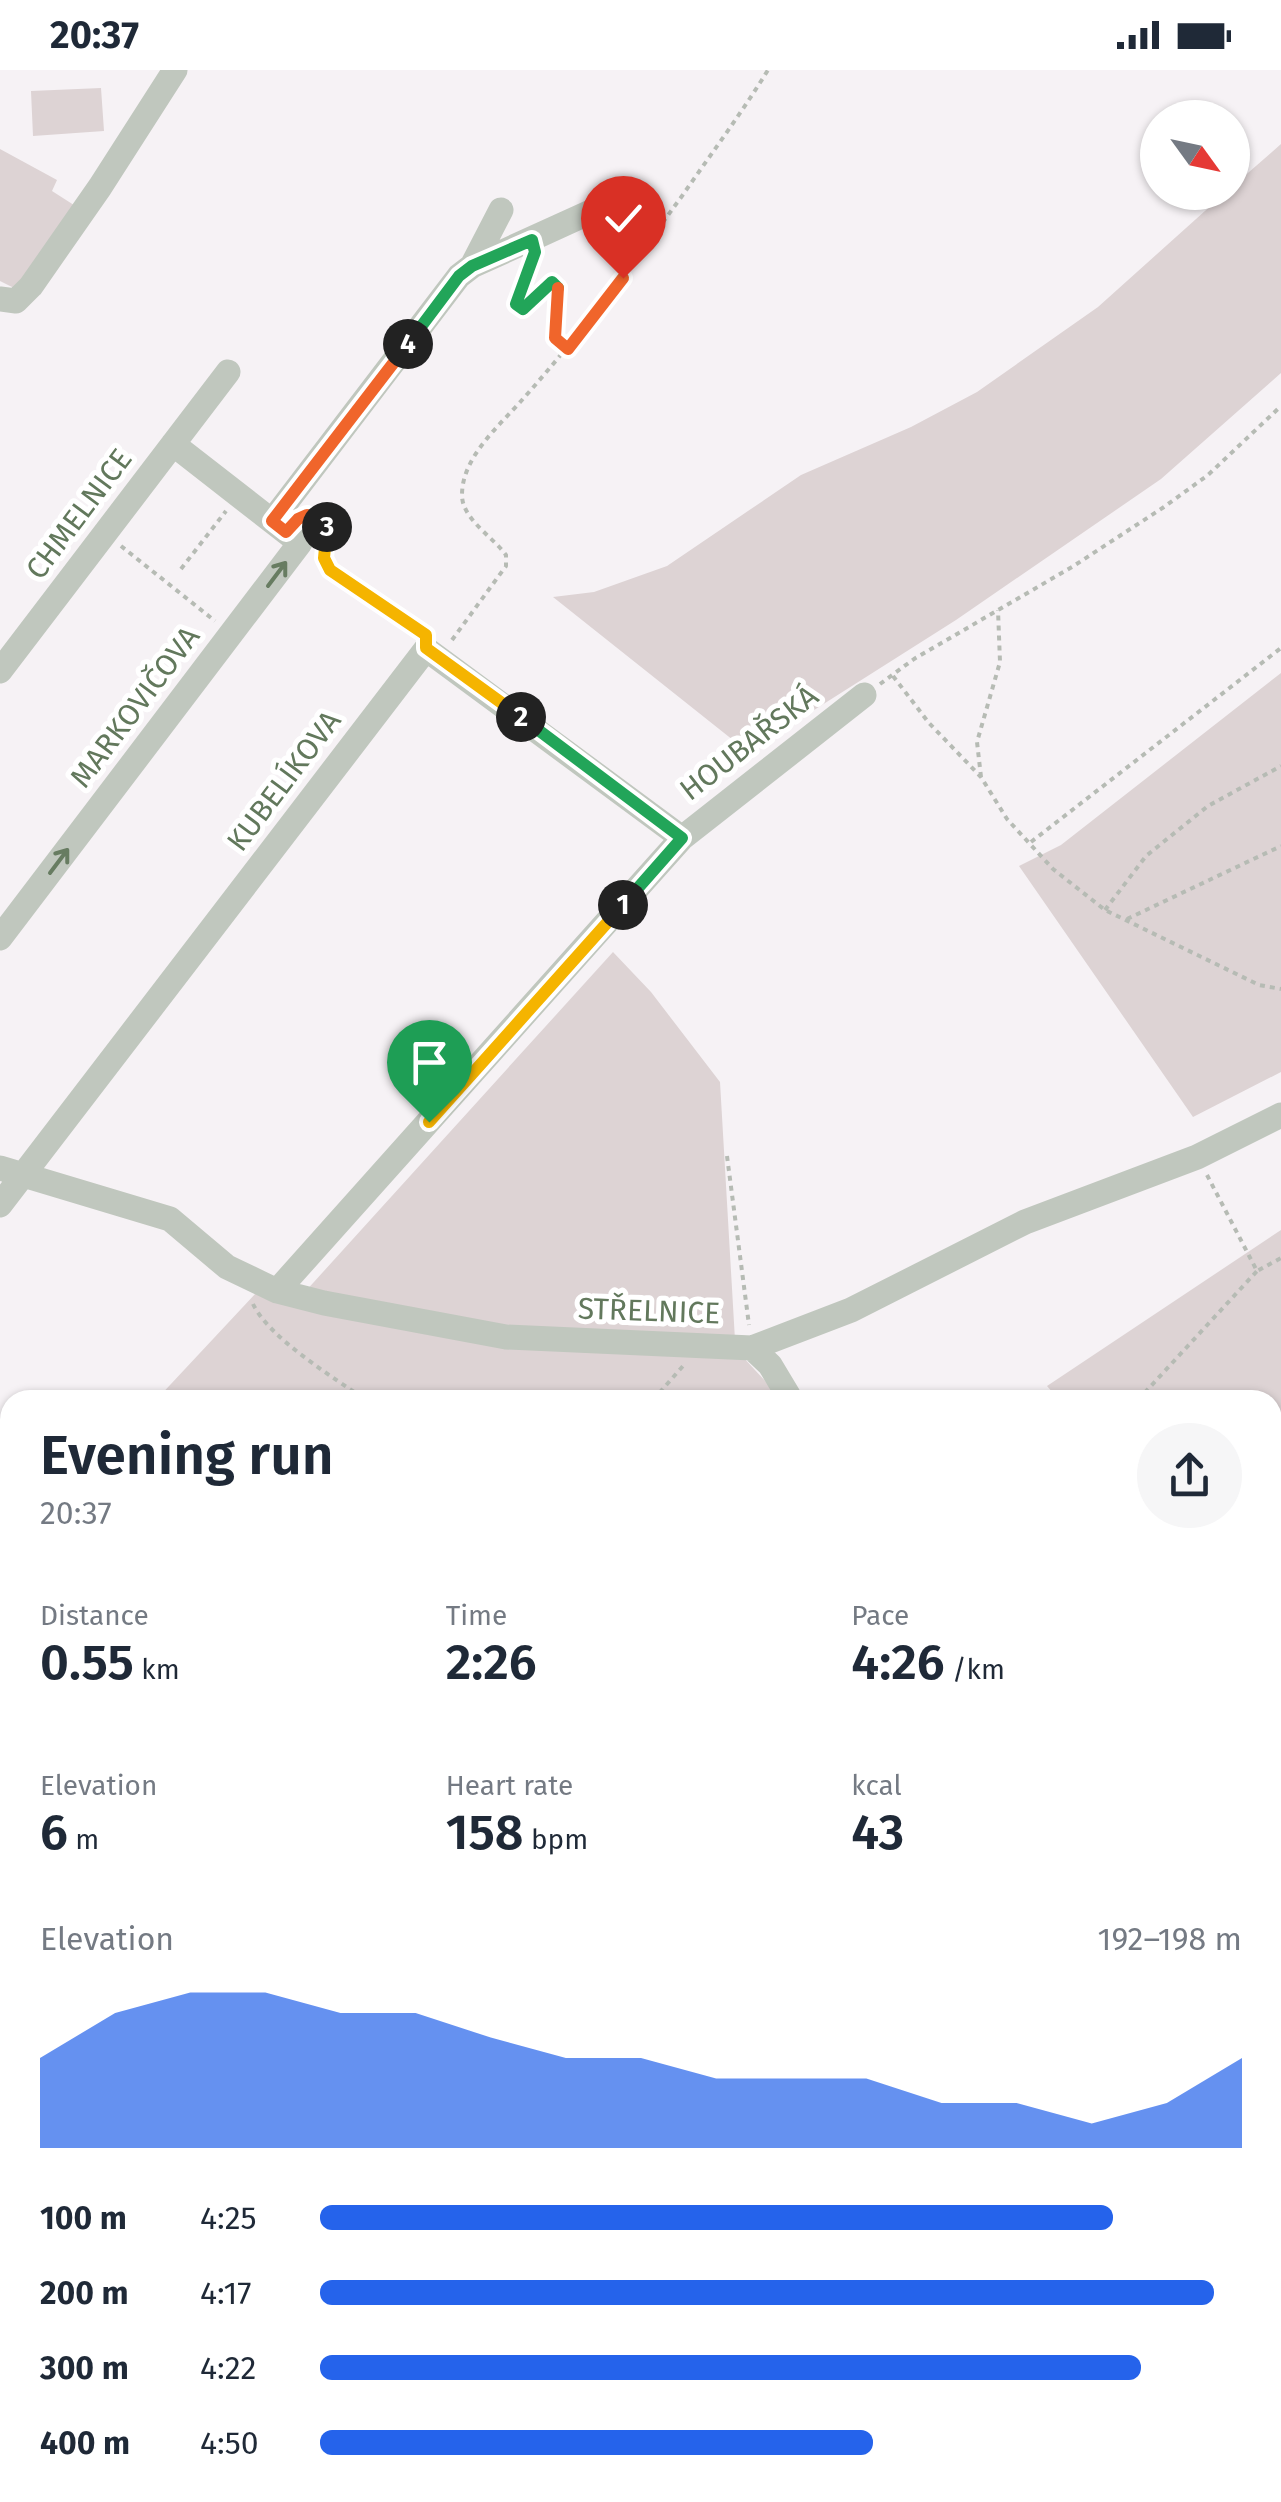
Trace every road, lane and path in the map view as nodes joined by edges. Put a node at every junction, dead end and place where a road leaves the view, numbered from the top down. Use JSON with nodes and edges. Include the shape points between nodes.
{"nodes":[{"id":1,"x":175,"y":70,"type":"edge"},
{"id":2,"x":768,"y":70,"type":"edge"},
{"id":3,"x":608,"y":204,"type":"dead end"},
{"id":4,"x":501,"y":210,"type":"dead end"},
{"id":5,"x":532,"y":240,"type":"junction"},
{"id":6,"x":472,"y":266,"type":"junction"},
{"id":7,"x":0,"y":300,"type":"edge"},
{"id":8,"x":568,"y":349,"type":"junction"},
{"id":9,"x":228,"y":372,"type":"dead end"},
{"id":10,"x":1281,"y":406,"type":"edge"},
{"id":11,"x":173,"y":444,"type":"junction"},
{"id":12,"x":226,"y":512,"type":"dead end"},
{"id":13,"x":279,"y":526,"type":"junction"},
{"id":14,"x":105,"y":534,"type":"junction"},
{"id":15,"x":181,"y":569,"type":"dead end"},
{"id":16,"x":998,"y":610,"type":"junction"},
{"id":17,"x":232,"y":633,"type":"junction"},
{"id":18,"x":437,"y":648,"type":"junction"},
{"id":19,"x":1281,"y":648,"type":"edge"},
{"id":20,"x":0,"y":671,"type":"edge"},
{"id":21,"x":893,"y":676,"type":"junction"},
{"id":22,"x":864,"y":694,"type":"joint"},
{"id":23,"x":1281,"y":766,"type":"edge"},
{"id":24,"x":980,"y":776,"type":"junction"},
{"id":25,"x":682,"y":838,"type":"junction"},
{"id":26,"x":1031,"y":842,"type":"junction"},
{"id":27,"x":1281,"y":846,"type":"edge"},
{"id":28,"x":1104,"y":910,"type":"junction"},
{"id":29,"x":1127,"y":919,"type":"junction"},
{"id":30,"x":0,"y":938,"type":"edge"},
{"id":31,"x":1281,"y":989,"type":"edge"},
{"id":32,"x":1281,"y":1114,"type":"edge"},
{"id":33,"x":727,"y":1156,"type":"dead end"},
{"id":34,"x":1198,"y":1157,"type":"junction"},
{"id":35,"x":12,"y":1171,"type":"edge"},
{"id":36,"x":0,"y":1205,"type":"edge"},
{"id":37,"x":1281,"y":1258,"type":"edge"},
{"id":38,"x":1257,"y":1270,"type":"junction"},
{"id":39,"x":246,"y":1276,"type":"junction"},
{"id":40,"x":277,"y":1291,"type":"junction"},
{"id":41,"x":700,"y":1346,"type":"junction"},
{"id":42,"x":752,"y":1348,"type":"junction"},
{"id":43,"x":351,"y":1390,"type":"edge"},
{"id":44,"x":662,"y":1390,"type":"edge"},
{"id":45,"x":785,"y":1390,"type":"edge"},
{"id":46,"x":1147,"y":1390,"type":"edge"}],
"edges":[{"from":1,"to":7,"type":"street","via":[[31,286],[16,301]]},
{"from":2,"to":8,"type":"path"},
{"from":3,"to":5,"type":"street"},
{"from":4,"to":6,"type":"street"},
{"from":5,"to":6,"type":"street"},
{"from":5,"to":8,"type":"path","via":[[535,252],[516,304],[523,309],[552,282],[559,290],[555,338]]},
{"from":6,"to":13,"type":"street"},
{"from":8,"to":18,"type":"path","via":[[483,445],[465,476],[466,512],[506,554],[506,566]]},
{"from":9,"to":11,"type":"street","name":"CHMELNICE"},
{"from":10,"to":16,"type":"path","via":[[1164,507]]},
{"from":11,"to":13,"type":"street","name":"CHMELNICE"},
{"from":11,"to":14,"type":"street","name":"CHMELNICE"},
{"from":12,"to":15,"type":"path"},
{"from":17,"to":13,"type":"street","name":"MARKOVIČOVA","one_way":true,"via":[[300,544]]},
{"from":13,"to":18,"type":"path","via":[[307,515],[321,521],[328,528],[324,558],[330,570]]},
{"from":14,"to":17,"type":"path"},
{"from":14,"to":20,"type":"street","name":"CHMELNICE"},
{"from":16,"to":21,"type":"path"},
{"from":16,"to":24,"type":"path","via":[[1000,662],[976,742]]},
{"from":30,"to":17,"type":"street","name":"MARKOVIČOVA","one_way":true},
{"from":18,"to":25,"type":"street"},
{"from":18,"to":35,"type":"street","name":"KUBELÍKOVA"},
{"from":19,"to":26,"type":"path"},
{"from":21,"to":22,"type":"path"},
{"from":21,"to":24,"type":"path"},
{"from":22,"to":25,"type":"street","name":"HOUBAŘSKÁ"},
{"from":23,"to":28,"type":"path","via":[[1208,806],[1146,856]]},
{"from":24,"to":26,"type":"path"},
{"from":25,"to":40,"type":"street","name":"HOUBAŘSKÁ"},
{"from":26,"to":28,"type":"path"},
{"from":27,"to":29,"type":"path"},
{"from":28,"to":29,"type":"path"},
{"from":29,"to":31,"type":"path","via":[[1259,985]]},
{"from":32,"to":34,"type":"street","name":"STŘELNICE"},
{"from":33,"to":42,"type":"path"},
{"from":34,"to":38,"type":"path"},
{"from":34,"to":42,"type":"street","name":"STŘELNICE","via":[[1025,1222],[850,1310]]},
{"from":35,"to":36,"type":"street","name":"KUBELÍKOVA"},
{"from":35,"to":39,"type":"street","name":"STŘELNICE","via":[[170,1218],[212,1257]]},
{"from":37,"to":38,"type":"path"},
{"from":38,"to":46,"type":"path"},
{"from":39,"to":40,"type":"street","name":"STŘELNICE"},
{"from":39,"to":43,"type":"path","via":[[261,1320]]},
{"from":40,"to":41,"type":"street","name":"STŘELNICE","via":[[506,1338]]},
{"from":41,"to":42,"type":"street","name":"STŘELNICE"},
{"from":41,"to":44,"type":"path"},
{"from":42,"to":45,"type":"street"}]}
